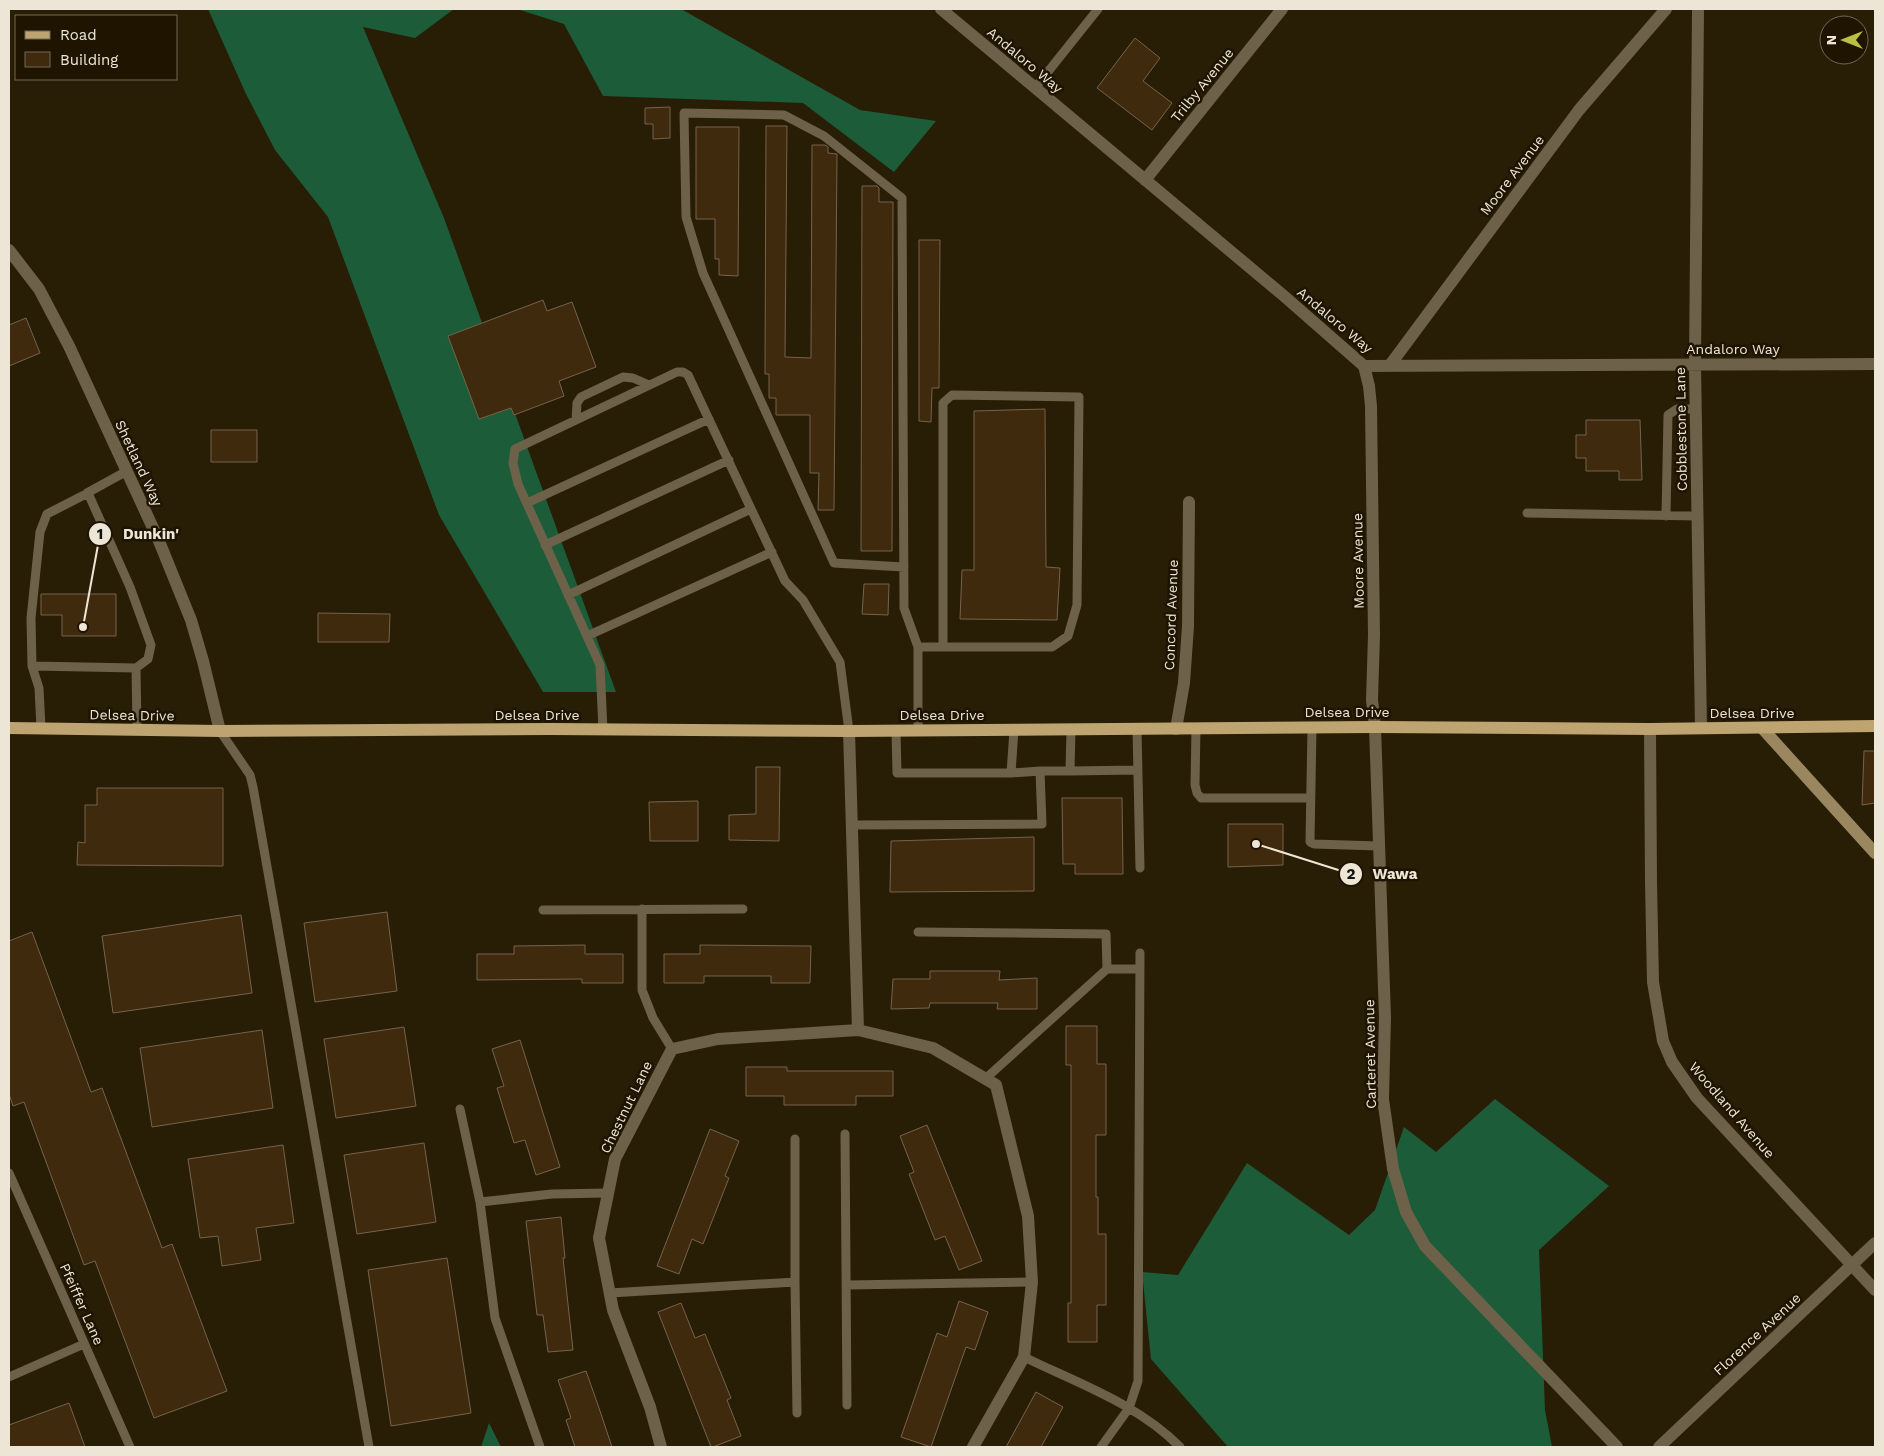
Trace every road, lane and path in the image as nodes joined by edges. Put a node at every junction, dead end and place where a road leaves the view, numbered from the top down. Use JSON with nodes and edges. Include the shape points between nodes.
{"nodes":[{"id":1,"x":941,"y":9,"type":"edge"},
{"id":2,"x":1098,"y":9,"type":"edge"},
{"id":3,"x":1282,"y":9,"type":"edge"},
{"id":4,"x":1666,"y":9,"type":"edge"},
{"id":5,"x":1698,"y":9,"type":"edge"},
{"id":6,"x":1035,"y":88,"type":"junction"},
{"id":7,"x":1145,"y":180,"type":"junction"},
{"id":8,"x":9,"y":250,"type":"edge"},
{"id":9,"x":1695,"y":364,"type":"junction"},
{"id":10,"x":1875,"y":364,"type":"edge"},
{"id":11,"x":1390,"y":365,"type":"junction"},
{"id":12,"x":1364,"y":366,"type":"junction"},
{"id":13,"x":649,"y":386,"type":"junction"},
{"id":14,"x":1696,"y":408,"type":"junction"},
{"id":15,"x":709,"y":418,"type":"junction"},
{"id":16,"x":576,"y":420,"type":"junction"},
{"id":17,"x":729,"y":460,"type":"junction"},
{"id":18,"x":127,"y":471,"type":"junction"},
{"id":19,"x":87,"y":493,"type":"junction"},
{"id":20,"x":1189,"y":502,"type":"dead end"},
{"id":21,"x":526,"y":503,"type":"junction"},
{"id":22,"x":751,"y":508,"type":"junction"},
{"id":23,"x":1527,"y":513,"type":"dead end"},
{"id":24,"x":1666,"y":516,"type":"junction"},
{"id":25,"x":1698,"y":516,"type":"junction"},
{"id":26,"x":546,"y":545,"type":"junction"},
{"id":27,"x":772,"y":552,"type":"junction"},
{"id":28,"x":904,"y":567,"type":"junction"},
{"id":29,"x":568,"y":595,"type":"junction"},
{"id":30,"x":587,"y":636,"type":"junction"},
{"id":31,"x":918,"y":647,"type":"junction"},
{"id":32,"x":943,"y":647,"type":"junction"},
{"id":33,"x":32,"y":666,"type":"junction"},
{"id":34,"x":136,"y":668,"type":"junction"},
{"id":35,"x":1875,"y":726,"type":"edge"},
{"id":36,"x":1312,"y":727,"type":"junction"},
{"id":37,"x":1375,"y":727,"type":"junction"},
{"id":38,"x":9,"y":728,"type":"edge"},
{"id":39,"x":41,"y":728,"type":"junction"},
{"id":40,"x":1176,"y":728,"type":"junction"},
{"id":41,"x":1196,"y":728,"type":"junction"},
{"id":42,"x":1701,"y":728,"type":"junction"},
{"id":43,"x":1762,"y":728,"type":"junction"},
{"id":44,"x":1071,"y":729,"type":"junction"},
{"id":45,"x":1137,"y":729,"type":"junction"},
{"id":46,"x":1650,"y":729,"type":"junction"},
{"id":47,"x":137,"y":730,"type":"junction"},
{"id":48,"x":603,"y":730,"type":"junction"},
{"id":49,"x":1014,"y":730,"type":"junction"},
{"id":50,"x":220,"y":731,"type":"junction"},
{"id":51,"x":849,"y":731,"type":"junction"},
{"id":52,"x":896,"y":731,"type":"junction"},
{"id":53,"x":918,"y":731,"type":"junction"},
{"id":54,"x":1138,"y":770,"type":"junction"},
{"id":55,"x":1040,"y":771,"type":"junction"},
{"id":56,"x":1011,"y":772,"type":"junction"},
{"id":57,"x":1070,"y":772,"type":"junction"},
{"id":58,"x":1310,"y":798,"type":"junction"},
{"id":59,"x":852,"y":825,"type":"junction"},
{"id":60,"x":1869,"y":839,"type":"edge"},
{"id":61,"x":1379,"y":846,"type":"junction"},
{"id":62,"x":1875,"y":853,"type":"edge"},
{"id":63,"x":1140,"y":868,"type":"dead end"},
{"id":64,"x":642,"y":909,"type":"junction"},
{"id":65,"x":743,"y":909,"type":"dead end"},
{"id":66,"x":544,"y":910,"type":"dead end"},
{"id":67,"x":918,"y":932,"type":"dead end"},
{"id":68,"x":1140,"y":952,"type":"dead end"},
{"id":69,"x":1107,"y":969,"type":"junction"},
{"id":70,"x":1140,"y":969,"type":"junction"},
{"id":71,"x":858,"y":1030,"type":"junction"},
{"id":72,"x":672,"y":1049,"type":"junction"},
{"id":73,"x":985,"y":1079,"type":"junction"},
{"id":74,"x":460,"y":1109,"type":"dead end"},
{"id":75,"x":845,"y":1134,"type":"dead end"},
{"id":76,"x":795,"y":1139,"type":"dead end"},
{"id":77,"x":9,"y":1173,"type":"edge"},
{"id":78,"x":607,"y":1193,"type":"junction"},
{"id":79,"x":480,"y":1202,"type":"junction"},
{"id":80,"x":1875,"y":1243,"type":"edge"},
{"id":81,"x":1852,"y":1266,"type":"junction"},
{"id":82,"x":795,"y":1282,"type":"junction"},
{"id":83,"x":1032,"y":1282,"type":"junction"},
{"id":84,"x":846,"y":1284,"type":"junction"},
{"id":85,"x":1875,"y":1290,"type":"edge"},
{"id":86,"x":610,"y":1294,"type":"junction"},
{"id":87,"x":84,"y":1344,"type":"junction"},
{"id":88,"x":1024,"y":1357,"type":"junction"},
{"id":89,"x":9,"y":1377,"type":"edge"},
{"id":90,"x":847,"y":1405,"type":"dead end"},
{"id":91,"x":1129,"y":1408,"type":"junction"},
{"id":92,"x":797,"y":1413,"type":"dead end"},
{"id":93,"x":130,"y":1447,"type":"edge"},
{"id":94,"x":369,"y":1447,"type":"edge"},
{"id":95,"x":540,"y":1447,"type":"edge"},
{"id":96,"x":661,"y":1447,"type":"edge"},
{"id":97,"x":973,"y":1447,"type":"edge"},
{"id":98,"x":1101,"y":1447,"type":"edge"},
{"id":99,"x":1180,"y":1447,"type":"edge"},
{"id":100,"x":1617,"y":1447,"type":"edge"},
{"id":101,"x":1659,"y":1447,"type":"edge"}],
"edges":[{"from":1,"to":6,"type":"street","name":"Andaloro Way"},
{"from":2,"to":6,"type":"lane"},
{"from":3,"to":7,"type":"street","name":"Trilby Avenue"},
{"from":4,"to":11,"type":"street","name":"Moore Avenue","via":[[1579,110]]},
{"from":5,"to":9,"type":"street","name":"Cobblestone Lane"},
{"from":6,"to":7,"type":"street","name":"Andaloro Way"},
{"from":7,"to":12,"type":"street","name":"Andaloro Way"},
{"from":8,"to":18,"type":"street","name":"Shetland Way","via":[[39,289]]},
{"from":9,"to":10,"type":"street","name":"Andaloro Way"},
{"from":9,"to":11,"type":"street","name":"Andaloro Way"},
{"from":9,"to":14,"type":"street","name":"Cobblestone Lane"},
{"from":11,"to":12,"type":"street","name":"Andaloro Way"},
{"from":12,"to":37,"type":"street","name":"Moore Avenue","via":[[1371,406],[1372,700]]},
{"from":13,"to":15,"type":"lane","via":[[683,372],[688,375]]},
{"from":13,"to":16,"type":"lane"},
{"from":13,"to":16,"type":"lane","via":[[623,376],[581,396]]},
{"from":14,"to":24,"type":"lane","via":[[1677,409],[1668,415]]},
{"from":14,"to":25,"type":"street","name":"Cobblestone Lane"},
{"from":15,"to":17,"type":"lane"},
{"from":15,"to":21,"type":"lane"},
{"from":16,"to":21,"type":"lane","via":[[515,449],[514,470]]},
{"from":17,"to":22,"type":"lane"},
{"from":17,"to":26,"type":"lane"},
{"from":18,"to":19,"type":"lane"},
{"from":18,"to":50,"type":"street","name":"Shetland Way","via":[[191,620]]},
{"from":19,"to":33,"type":"lane","via":[[47,514],[40,532],[31,618]]},
{"from":19,"to":34,"type":"lane","via":[[130,587],[151,645],[148,659]]},
{"from":20,"to":40,"type":"street","name":"Concord Avenue","via":[[1187,635],[1184,683]]},
{"from":21,"to":26,"type":"lane"},
{"from":22,"to":27,"type":"lane"},
{"from":22,"to":29,"type":"lane"},
{"from":23,"to":24,"type":"lane"},
{"from":24,"to":25,"type":"lane"},
{"from":25,"to":42,"type":"street","name":"Cobblestone Lane"},
{"from":26,"to":29,"type":"lane"},
{"from":27,"to":30,"type":"lane"},
{"from":27,"to":51,"type":"lane","via":[[785,581],[803,600],[840,662]]},
{"from":28,"to":28,"type":"lane","via":[[902,198],[824,136],[784,115],[684,113],[686,217],[703,273],[834,563]]},
{"from":28,"to":31,"type":"lane","via":[[904,608]]},
{"from":29,"to":30,"type":"lane"},
{"from":30,"to":48,"type":"lane","via":[[600,665]]},
{"from":31,"to":32,"type":"lane"},
{"from":31,"to":53,"type":"lane"},
{"from":32,"to":32,"type":"lane","via":[[1052,647],[1068,636],[1077,605],[1079,396],[952,396],[943,403]]},
{"from":33,"to":34,"type":"lane"},
{"from":33,"to":39,"type":"lane","via":[[39,688]]},
{"from":34,"to":47,"type":"lane"},
{"from":35,"to":43,"type":"main road","name":"Delsea Drive"},
{"from":36,"to":37,"type":"main road","name":"Delsea Drive"},
{"from":36,"to":41,"type":"main road","name":"Delsea Drive"},
{"from":36,"to":58,"type":"lane"},
{"from":37,"to":46,"type":"main road","name":"Delsea Drive"},
{"from":37,"to":61,"type":"street","name":"Carteret Avenue"},
{"from":38,"to":39,"type":"main road","name":"Delsea Drive"},
{"from":39,"to":47,"type":"main road","name":"Delsea Drive"},
{"from":40,"to":41,"type":"main road","name":"Delsea Drive"},
{"from":40,"to":45,"type":"main road","name":"Delsea Drive"},
{"from":41,"to":58,"type":"lane","via":[[1195,785],[1197,794],[1202,798]]},
{"from":42,"to":43,"type":"main road","name":"Delsea Drive"},
{"from":42,"to":46,"type":"main road","name":"Delsea Drive"},
{"from":43,"to":60,"type":"street"},
{"from":44,"to":45,"type":"main road","name":"Delsea Drive"},
{"from":44,"to":49,"type":"main road","name":"Delsea Drive"},
{"from":44,"to":57,"type":"lane"},
{"from":45,"to":54,"type":"lane"},
{"from":46,"to":81,"type":"street","name":"Woodland Avenue","via":[[1654,982],[1663,1041],[1672,1062],[1697,1098]]},
{"from":47,"to":50,"type":"main road","name":"Delsea Drive"},
{"from":48,"to":50,"type":"main road","name":"Delsea Drive"},
{"from":48,"to":51,"type":"main road","name":"Delsea Drive"},
{"from":49,"to":53,"type":"main road","name":"Delsea Drive"},
{"from":49,"to":56,"type":"lane"},
{"from":50,"to":94,"type":"lane","via":[[250,775],[253,787]]},
{"from":51,"to":52,"type":"main road","name":"Delsea Drive"},
{"from":51,"to":59,"type":"street"},
{"from":52,"to":53,"type":"main road","name":"Delsea Drive"},
{"from":52,"to":56,"type":"lane","via":[[896,773]]},
{"from":54,"to":57,"type":"lane"},
{"from":54,"to":63,"type":"lane"},
{"from":55,"to":56,"type":"lane"},
{"from":55,"to":57,"type":"lane"},
{"from":55,"to":59,"type":"lane","via":[[1042,824]]},
{"from":58,"to":61,"type":"lane","via":[[1310,842]]},
{"from":59,"to":71,"type":"street"},
{"from":60,"to":62,"type":"street"},
{"from":61,"to":100,"type":"street","name":"Carteret Avenue","via":[[1386,1017],[1383,1099],[1393,1169],[1406,1212],[1425,1246]]},
{"from":64,"to":65,"type":"lane"},
{"from":64,"to":66,"type":"lane"},
{"from":64,"to":72,"type":"lane","via":[[642,990],[653,1018]]},
{"from":67,"to":69,"type":"lane","via":[[1106,934]]},
{"from":68,"to":70,"type":"lane"},
{"from":69,"to":70,"type":"lane"},
{"from":69,"to":73,"type":"lane"},
{"from":70,"to":91,"type":"lane","via":[[1139,1347],[1138,1381]]},
{"from":71,"to":72,"type":"street","via":[[718,1038]]},
{"from":71,"to":73,"type":"street","via":[[933,1048]]},
{"from":72,"to":78,"type":"street","name":"Chestnut Lane","via":[[615,1160]]},
{"from":73,"to":83,"type":"street","via":[[996,1085],[1028,1216]]},
{"from":74,"to":79,"type":"lane"},
{"from":75,"to":84,"type":"lane"},
{"from":76,"to":82,"type":"lane"},
{"from":77,"to":87,"type":"lane","name":"Pfeiffer Lane"},
{"from":78,"to":79,"type":"lane","via":[[552,1194]]},
{"from":78,"to":86,"type":"street","name":"Chestnut Lane","via":[[599,1238]]},
{"from":79,"to":95,"type":"lane","via":[[495,1318]]},
{"from":80,"to":81,"type":"street","name":"Florence Avenue"},
{"from":81,"to":85,"type":"street","name":"Woodland Avenue"},
{"from":81,"to":101,"type":"street","name":"Florence Avenue"},
{"from":82,"to":86,"type":"lane"},
{"from":82,"to":92,"type":"lane"},
{"from":83,"to":84,"type":"lane"},
{"from":83,"to":88,"type":"street"},
{"from":84,"to":90,"type":"lane"},
{"from":86,"to":96,"type":"street","name":"Chestnut Lane"},
{"from":87,"to":89,"type":"lane"},
{"from":87,"to":93,"type":"lane","name":"Pfeiffer Lane"},
{"from":88,"to":91,"type":"lane"},
{"from":88,"to":97,"type":"street"},
{"from":91,"to":98,"type":"lane"},
{"from":91,"to":99,"type":"lane","via":[[1165,1432]]}]}
